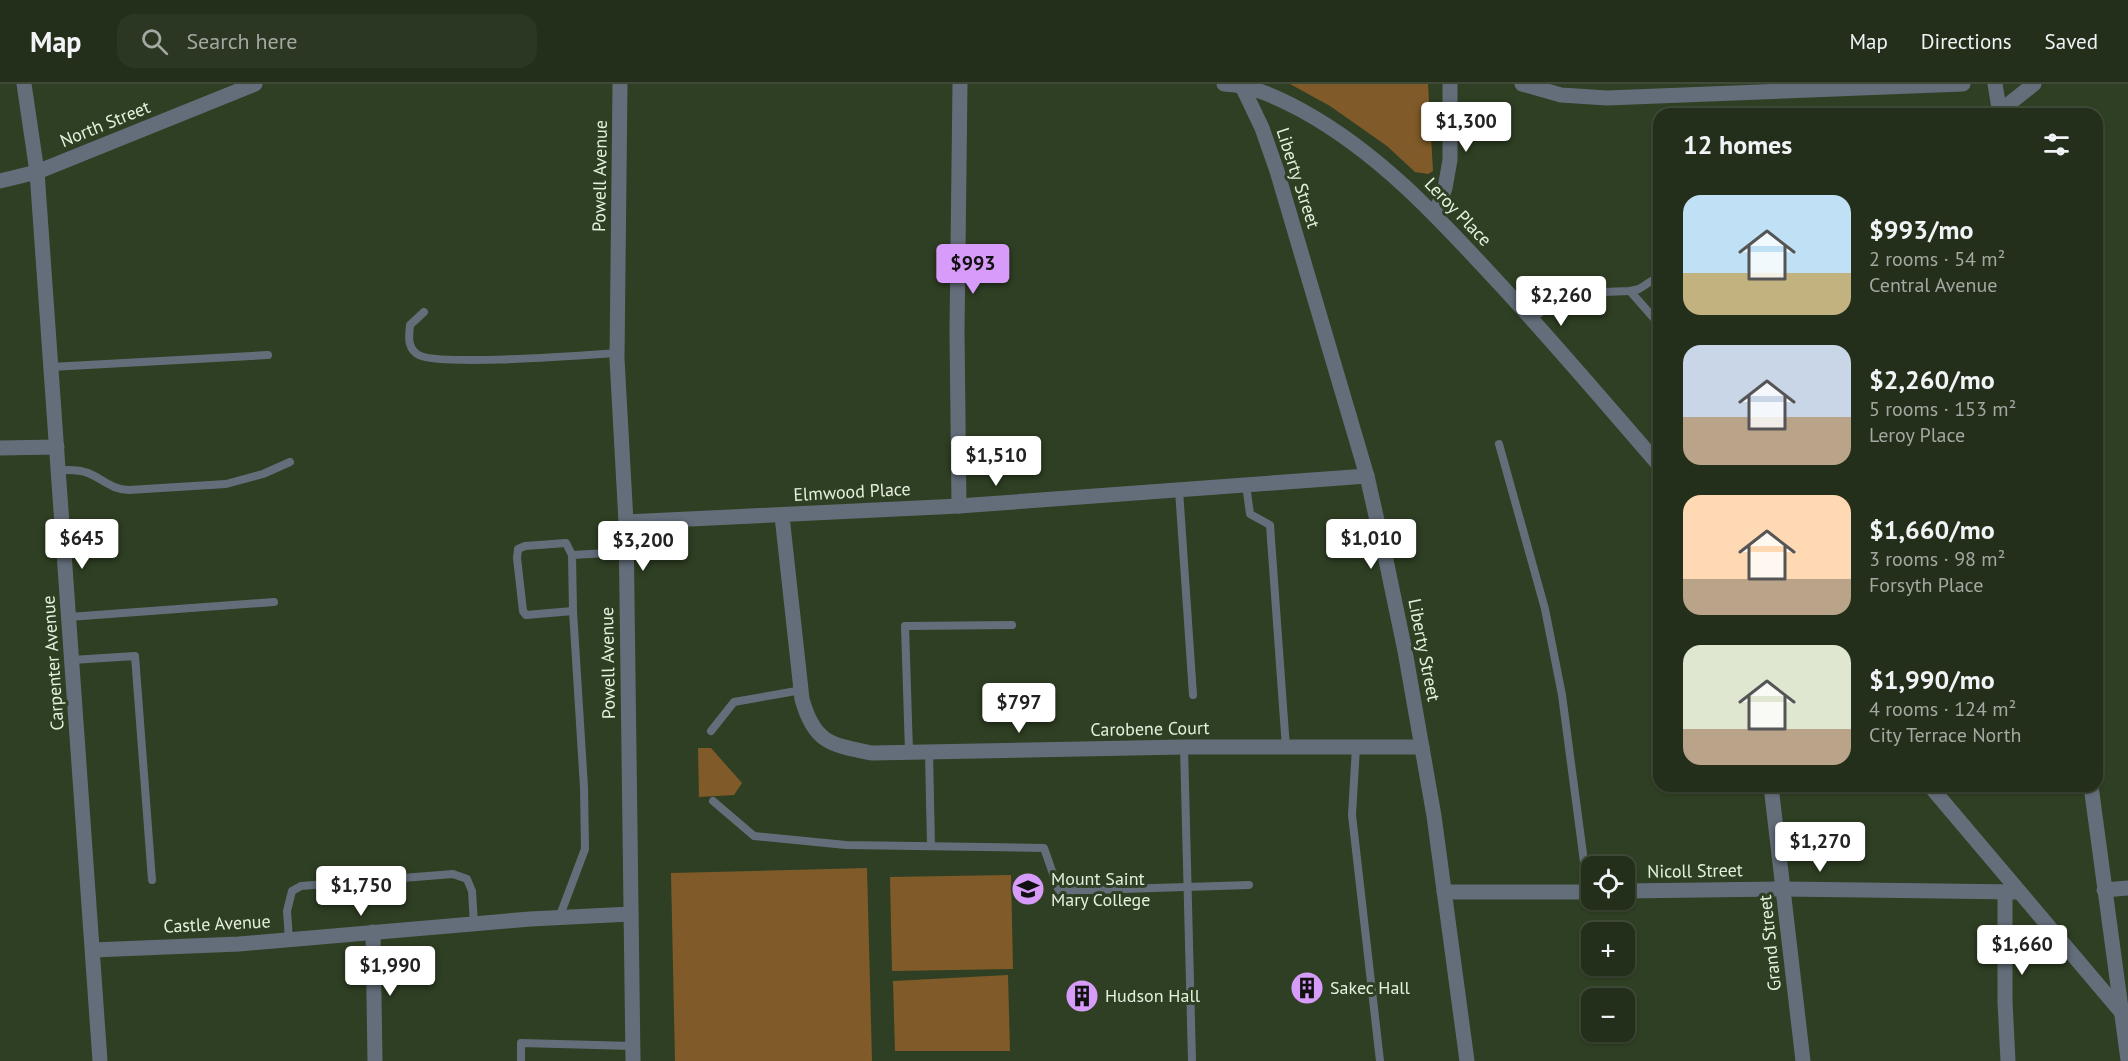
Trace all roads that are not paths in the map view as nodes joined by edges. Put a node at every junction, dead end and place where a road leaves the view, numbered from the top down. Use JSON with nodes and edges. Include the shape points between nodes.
{"nodes":[{"id":1,"x":24,"y":84,"type":"edge"},
{"id":2,"x":255,"y":84,"type":"edge"},
{"id":3,"x":620,"y":84,"type":"edge"},
{"id":4,"x":960,"y":84,"type":"edge"},
{"id":5,"x":1224,"y":84,"type":"edge"},
{"id":6,"x":1241,"y":84,"type":"edge"},
{"id":7,"x":1450,"y":84,"type":"edge"},
{"id":8,"x":1963,"y":84,"type":"edge"},
{"id":9,"x":1995,"y":84,"type":"edge"},
{"id":10,"x":2034,"y":84,"type":"edge"},
{"id":11,"x":1525,"y":85,"type":"edge"},
{"id":12,"x":1939,"y":85,"type":"edge"},
{"id":13,"x":219,"y":91,"type":"edge"},
{"id":14,"x":1999,"y":108,"type":"edge"},
{"id":15,"x":2005,"y":108,"type":"edge"},
{"id":16,"x":37,"y":172,"type":"junction"},
{"id":17,"x":0,"y":181,"type":"edge"},
{"id":18,"x":1435,"y":214,"type":"junction"},
{"id":19,"x":1653,"y":280,"type":"edge"},
{"id":20,"x":1630,"y":291,"type":"junction"},
{"id":21,"x":424,"y":312,"type":"dead end"},
{"id":22,"x":1653,"y":317,"type":"edge"},
{"id":23,"x":1532,"y":319,"type":"junction"},
{"id":24,"x":617,"y":353,"type":"junction"},
{"id":25,"x":268,"y":355,"type":"dead end"},
{"id":26,"x":51,"y":367,"type":"junction"},
{"id":27,"x":1499,"y":444,"type":"dead end"},
{"id":28,"x":57,"y":447,"type":"junction"},
{"id":29,"x":0,"y":448,"type":"edge"},
{"id":30,"x":1653,"y":458,"type":"edge"},
{"id":31,"x":290,"y":462,"type":"dead end"},
{"id":32,"x":59,"y":470,"type":"junction"},
{"id":33,"x":1367,"y":476,"type":"junction"},
{"id":34,"x":1246,"y":485,"type":"junction"},
{"id":35,"x":1179,"y":490,"type":"junction"},
{"id":36,"x":959,"y":506,"type":"junction"},
{"id":37,"x":782,"y":516,"type":"junction"},
{"id":38,"x":626,"y":522,"type":"junction"},
{"id":39,"x":626,"y":552,"type":"junction"},
{"id":40,"x":572,"y":555,"type":"junction"},
{"id":41,"x":274,"y":602,"type":"dead end"},
{"id":42,"x":573,"y":612,"type":"junction"},
{"id":43,"x":69,"y":617,"type":"junction"},
{"id":44,"x":1012,"y":625,"type":"dead end"},
{"id":45,"x":72,"y":660,"type":"junction"},
{"id":46,"x":802,"y":690,"type":"junction"},
{"id":47,"x":1193,"y":695,"type":"dead end"},
{"id":48,"x":711,"y":731,"type":"dead end"},
{"id":49,"x":1184,"y":747,"type":"junction"},
{"id":50,"x":1356,"y":747,"type":"junction"},
{"id":51,"x":1422,"y":747,"type":"junction"},
{"id":52,"x":1286,"y":748,"type":"junction"},
{"id":53,"x":909,"y":752,"type":"junction"},
{"id":54,"x":929,"y":752,"type":"junction"},
{"id":55,"x":1772,"y":792,"type":"edge"},
{"id":56,"x":1935,"y":792,"type":"edge"},
{"id":57,"x":2092,"y":792,"type":"edge"},
{"id":58,"x":713,"y":801,"type":"dead end"},
{"id":59,"x":931,"y":846,"type":"junction"},
{"id":60,"x":1585,"y":856,"type":"edge"},
{"id":61,"x":152,"y":880,"type":"dead end"},
{"id":62,"x":1249,"y":885,"type":"dead end"},
{"id":63,"x":1187,"y":888,"type":"junction"},
{"id":64,"x":2128,"y":888,"type":"edge"},
{"id":65,"x":1784,"y":889,"type":"junction"},
{"id":66,"x":2104,"y":890,"type":"junction"},
{"id":67,"x":1635,"y":891,"type":"edge"},
{"id":68,"x":1444,"y":892,"type":"junction"},
{"id":69,"x":1581,"y":892,"type":"edge"},
{"id":70,"x":2011,"y":892,"type":"junction"},
{"id":71,"x":631,"y":914,"type":"junction"},
{"id":72,"x":559,"y":918,"type":"junction"},
{"id":73,"x":474,"y":924,"type":"junction"},
{"id":74,"x":374,"y":932,"type":"junction"},
{"id":75,"x":289,"y":940,"type":"junction"},
{"id":76,"x":93,"y":950,"type":"junction"},
{"id":77,"x":2124,"y":1015,"type":"edge"},
{"id":78,"x":633,"y":1054,"type":"edge"},
{"id":79,"x":2128,"y":1060,"type":"edge"},
{"id":80,"x":100,"y":1061,"type":"edge"},
{"id":81,"x":375,"y":1061,"type":"edge"},
{"id":82,"x":521,"y":1061,"type":"edge"},
{"id":83,"x":1192,"y":1061,"type":"edge"},
{"id":84,"x":1380,"y":1061,"type":"edge"},
{"id":85,"x":1467,"y":1061,"type":"edge"},
{"id":86,"x":1803,"y":1061,"type":"edge"},
{"id":87,"x":2008,"y":1061,"type":"edge"}],
"edges":[{"from":1,"to":16,"type":"street","name":"Carpenter Avenue"},
{"from":2,"to":13,"type":"street","name":"North Street","via":[[243,91]]},
{"from":3,"to":24,"type":"street","name":"Powell Avenue"},
{"from":4,"to":36,"type":"street"},
{"from":5,"to":6,"type":"street"},
{"from":6,"to":18,"type":"street","name":"Leroy Place","via":[[1326,123],[1380,162]]},
{"from":6,"to":33,"type":"street","name":"Liberty Street","via":[[1277,171]]},
{"from":7,"to":18,"type":"street","via":[[1450,160]]},
{"from":8,"to":12,"type":"street"},
{"from":9,"to":14,"type":"street"},
{"from":10,"to":15,"type":"street"},
{"from":11,"to":12,"type":"street","via":[[1561,95],[1607,98]]},
{"from":13,"to":16,"type":"street","name":"North Street"},
{"from":16,"to":17,"type":"street","name":"North Street"},
{"from":16,"to":26,"type":"street","name":"Carpenter Avenue"},
{"from":18,"to":23,"type":"street","name":"Leroy Place"},
{"from":19,"to":20,"type":"lane"},
{"from":20,"to":22,"type":"lane"},
{"from":20,"to":23,"type":"lane","via":[[1576,293],[1555,301]]},
{"from":21,"to":24,"type":"lane","via":[[410,325],[408,342],[416,354],[426,359],[460,361]]},
{"from":23,"to":30,"type":"street","name":"Leroy Place"},
{"from":24,"to":38,"type":"street","name":"Powell Avenue"},
{"from":25,"to":26,"type":"lane"},
{"from":26,"to":28,"type":"street","name":"Carpenter Avenue"},
{"from":27,"to":60,"type":"lane","via":[[1545,609],[1562,695]]},
{"from":28,"to":29,"type":"street"},
{"from":28,"to":32,"type":"street","name":"Carpenter Avenue"},
{"from":31,"to":32,"type":"lane","via":[[226,484],[129,490],[116,489],[88,472]]},
{"from":32,"to":43,"type":"street","name":"Carpenter Avenue"},
{"from":33,"to":34,"type":"street","name":"Elmwood Place"},
{"from":33,"to":51,"type":"street","name":"Liberty Street"},
{"from":34,"to":35,"type":"street","name":"Elmwood Place"},
{"from":34,"to":52,"type":"lane","via":[[1250,514],[1270,525]]},
{"from":35,"to":36,"type":"street","name":"Elmwood Place"},
{"from":35,"to":47,"type":"lane"},
{"from":36,"to":37,"type":"street","name":"Elmwood Place"},
{"from":37,"to":38,"type":"street","name":"Elmwood Place"},
{"from":37,"to":46,"type":"street","name":"Carobene Court"},
{"from":38,"to":39,"type":"street","name":"Powell Avenue"},
{"from":39,"to":40,"type":"lane"},
{"from":39,"to":71,"type":"street","name":"Powell Avenue"},
{"from":40,"to":42,"type":"lane"},
{"from":40,"to":42,"type":"lane","via":[[566,543],[525,546],[518,549],[517,558],[526,615]]},
{"from":41,"to":43,"type":"lane"},
{"from":42,"to":72,"type":"lane","via":[[585,849]]},
{"from":43,"to":45,"type":"street","name":"Carpenter Avenue"},
{"from":44,"to":53,"type":"lane","via":[[905,626]]},
{"from":45,"to":61,"type":"lane","via":[[135,656]]},
{"from":45,"to":76,"type":"street","name":"Carpenter Avenue"},
{"from":46,"to":48,"type":"lane","via":[[734,702]]},
{"from":46,"to":53,"type":"street","name":"Carobene Court","via":[[807,717],[818,734],[838,746],[872,753]]},
{"from":49,"to":52,"type":"street","name":"Carobene Court"},
{"from":49,"to":54,"type":"street","name":"Carobene Court"},
{"from":49,"to":63,"type":"lane"},
{"from":50,"to":51,"type":"street","name":"Carobene Court"},
{"from":50,"to":52,"type":"street","name":"Carobene Court"},
{"from":50,"to":84,"type":"lane","via":[[1352,815]]},
{"from":51,"to":68,"type":"street","name":"Liberty Street"},
{"from":53,"to":54,"type":"street","name":"Carobene Court"},
{"from":54,"to":59,"type":"lane"},
{"from":55,"to":65,"type":"street","name":"Grand Street"},
{"from":56,"to":70,"type":"street"},
{"from":57,"to":66,"type":"street"},
{"from":58,"to":59,"type":"lane","via":[[754,836],[846,845]]},
{"from":59,"to":63,"type":"lane","via":[[1044,848],[1059,891]]},
{"from":62,"to":63,"type":"lane"},
{"from":63,"to":83,"type":"lane"},
{"from":64,"to":66,"type":"street"},
{"from":65,"to":67,"type":"street","name":"Nicoll Street"},
{"from":65,"to":70,"type":"street","name":"Nicoll Street"},
{"from":65,"to":86,"type":"street","name":"Grand Street"},
{"from":66,"to":77,"type":"street"},
{"from":68,"to":69,"type":"street"},
{"from":68,"to":85,"type":"street","name":"Liberty Street"},
{"from":70,"to":77,"type":"street"},
{"from":70,"to":87,"type":"street","via":[[2005,1002]]},
{"from":71,"to":72,"type":"street","name":"Castle Avenue"},
{"from":71,"to":78,"type":"street","name":"Powell Avenue"},
{"from":72,"to":73,"type":"street","name":"Castle Avenue"},
{"from":73,"to":74,"type":"street","name":"Castle Avenue"},
{"from":73,"to":75,"type":"lane","via":[[472,891],[466,879],[453,874],[302,886],[292,891],[287,911]]},
{"from":74,"to":75,"type":"street","name":"Castle Avenue"},
{"from":74,"to":81,"type":"street"},
{"from":75,"to":76,"type":"street","name":"Castle Avenue"},
{"from":76,"to":80,"type":"street","name":"Carpenter Avenue"},
{"from":77,"to":79,"type":"street"},
{"from":78,"to":82,"type":"lane","via":[[521,1043]]}]}
